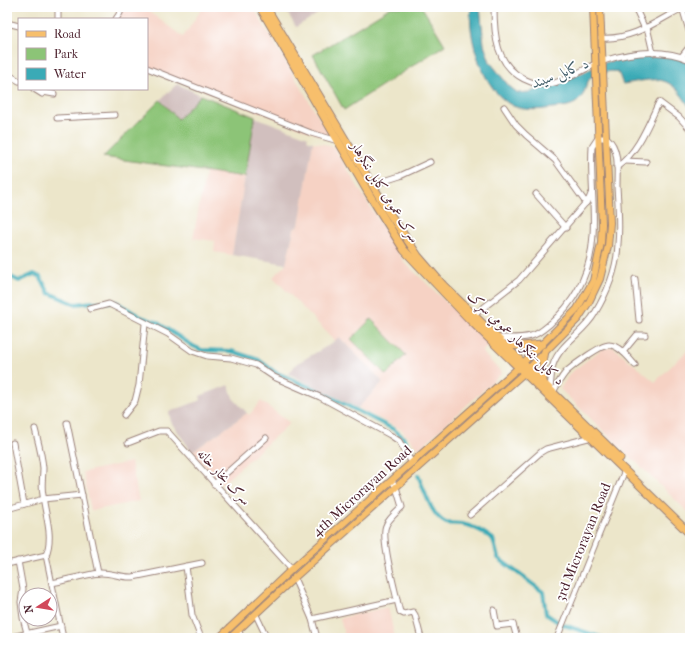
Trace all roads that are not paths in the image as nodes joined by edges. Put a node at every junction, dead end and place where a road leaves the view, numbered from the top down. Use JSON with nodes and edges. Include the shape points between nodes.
{"nodes":[{"id":1,"x":58,"y":7,"type":"edge"},
{"id":2,"x":260,"y":7,"type":"edge"},
{"id":3,"x":266,"y":7,"type":"edge"},
{"id":4,"x":494,"y":7,"type":"edge"},
{"id":5,"x":593,"y":7,"type":"edge"},
{"id":6,"x":600,"y":7,"type":"edge"},
{"id":7,"x":635,"y":7,"type":"edge"},
{"id":8,"x":682,"y":8,"type":"edge"},
{"id":9,"x":120,"y":13,"type":"dead end"},
{"id":10,"x":58,"y":18,"type":"edge"},
{"id":11,"x":117,"y":18,"type":"edge"},
{"id":12,"x":7,"y":23,"type":"edge"},
{"id":13,"x":18,"y":26,"type":"edge"},
{"id":14,"x":646,"y":28,"type":"junction"},
{"id":15,"x":690,"y":34,"type":"edge"},
{"id":16,"x":601,"y":38,"type":"junction"},
{"id":17,"x":690,"y":46,"type":"edge"},
{"id":18,"x":653,"y":53,"type":"junction"},
{"id":19,"x":682,"y":56,"type":"junction"},
{"id":20,"x":690,"y":60,"type":"edge"},
{"id":21,"x":603,"y":62,"type":"junction"},
{"id":22,"x":595,"y":65,"type":"junction"},
{"id":23,"x":148,"y":68,"type":"edge"},
{"id":24,"x":9,"y":75,"type":"dead end"},
{"id":25,"x":18,"y":80,"type":"edge"},
{"id":26,"x":36,"y":90,"type":"edge"},
{"id":27,"x":43,"y":90,"type":"edge"},
{"id":28,"x":54,"y":94,"type":"dead end"},
{"id":29,"x":504,"y":107,"type":"dead end"},
{"id":30,"x":115,"y":115,"type":"dead end"},
{"id":31,"x":58,"y":118,"type":"dead end"},
{"id":32,"x":690,"y":129,"type":"edge"},
{"id":33,"x":598,"y":138,"type":"junction"},
{"id":34,"x":607,"y":138,"type":"junction"},
{"id":35,"x":341,"y":140,"type":"junction"},
{"id":36,"x":625,"y":161,"type":"junction"},
{"id":37,"x":430,"y":162,"type":"dead end"},
{"id":38,"x":646,"y":162,"type":"dead end"},
{"id":39,"x":617,"y":167,"type":"junction"},
{"id":40,"x":372,"y":185,"type":"junction"},
{"id":41,"x":592,"y":191,"type":"junction"},
{"id":42,"x":536,"y":194,"type":"dead end"},
{"id":43,"x":586,"y":203,"type":"junction"},
{"id":44,"x":566,"y":228,"type":"junction"},
{"id":45,"x":635,"y":279,"type":"dead end"},
{"id":46,"x":90,"y":309,"type":"dead end"},
{"id":47,"x":474,"y":315,"type":"junction"},
{"id":48,"x":639,"y":320,"type":"dead end"},
{"id":49,"x":145,"y":324,"type":"junction"},
{"id":50,"x":645,"y":335,"type":"dead end"},
{"id":51,"x":498,"y":338,"type":"junction"},
{"id":52,"x":542,"y":344,"type":"junction"},
{"id":53,"x":504,"y":345,"type":"junction"},
{"id":54,"x":545,"y":351,"type":"junction"},
{"id":55,"x":622,"y":352,"type":"junction"},
{"id":56,"x":635,"y":365,"type":"dead end"},
{"id":57,"x":523,"y":368,"type":"junction"},
{"id":58,"x":544,"y":383,"type":"junction"},
{"id":59,"x":551,"y":391,"type":"junction"},
{"id":60,"x":124,"y":415,"type":"dead end"},
{"id":61,"x":67,"y":424,"type":"dead end"},
{"id":62,"x":35,"y":429,"type":"dead end"},
{"id":63,"x":592,"y":437,"type":"junction"},
{"id":64,"x":266,"y":438,"type":"dead end"},
{"id":65,"x":13,"y":443,"type":"dead end"},
{"id":66,"x":128,"y":443,"type":"dead end"},
{"id":67,"x":412,"y":463,"type":"junction"},
{"id":68,"x":625,"y":470,"type":"junction"},
{"id":69,"x":392,"y":481,"type":"junction"},
{"id":70,"x":214,"y":484,"type":"junction"},
{"id":71,"x":396,"y":487,"type":"junction"},
{"id":72,"x":82,"y":495,"type":"junction"},
{"id":73,"x":43,"y":499,"type":"junction"},
{"id":74,"x":24,"y":504,"type":"junction"},
{"id":75,"x":7,"y":508,"type":"edge"},
{"id":76,"x":470,"y":515,"type":"dead end"},
{"id":77,"x":690,"y":527,"type":"edge"},
{"id":78,"x":690,"y":534,"type":"edge"},
{"id":79,"x":46,"y":555,"type":"junction"},
{"id":80,"x":18,"y":561,"type":"junction"},
{"id":81,"x":202,"y":563,"type":"dead end"},
{"id":82,"x":7,"y":564,"type":"edge"},
{"id":83,"x":186,"y":566,"type":"junction"},
{"id":84,"x":292,"y":569,"type":"junction"},
{"id":85,"x":98,"y":573,"type":"junction"},
{"id":86,"x":294,"y":578,"type":"junction"},
{"id":87,"x":52,"y":583,"type":"junction"},
{"id":88,"x":397,"y":600,"type":"junction"},
{"id":89,"x":494,"y":610,"type":"dead end"},
{"id":90,"x":256,"y":615,"type":"junction"},
{"id":91,"x":312,"y":619,"type":"junction"},
{"id":92,"x":61,"y":626,"type":"junction"},
{"id":93,"x":238,"y":630,"type":"junction"},
{"id":94,"x":27,"y":633,"type":"junction"},
{"id":95,"x":7,"y":638,"type":"edge"},
{"id":96,"x":63,"y":638,"type":"edge"},
{"id":97,"x":201,"y":638,"type":"edge"},
{"id":98,"x":219,"y":638,"type":"edge"},
{"id":99,"x":230,"y":638,"type":"edge"},
{"id":100,"x":242,"y":638,"type":"edge"},
{"id":101,"x":267,"y":638,"type":"edge"},
{"id":102,"x":318,"y":638,"type":"edge"},
{"id":103,"x":421,"y":638,"type":"edge"},
{"id":104,"x":517,"y":638,"type":"edge"},
{"id":105,"x":557,"y":638,"type":"edge"}],
"edges":[{"from":1,"to":10,"type":"street"},
{"from":2,"to":35,"type":"highway","name":"سرک عمومی کابل ننگرهار"},
{"from":3,"to":35,"type":"highway","via":[[331,118]]},
{"from":4,"to":22,"type":"street","via":[[500,54],[507,67],[522,78],[539,86],[552,84]]},
{"from":5,"to":22,"type":"main road"},
{"from":6,"to":16,"type":"main road"},
{"from":7,"to":14,"type":"street"},
{"from":8,"to":14,"type":"street"},
{"from":8,"to":15,"type":"street"},
{"from":9,"to":11,"type":"street"},
{"from":12,"to":13,"type":"street"},
{"from":14,"to":16,"type":"street","via":[[628,36]]},
{"from":14,"to":18,"type":"street"},
{"from":16,"to":21,"type":"main road"},
{"from":17,"to":19,"type":"street"},
{"from":18,"to":19,"type":"street","via":[[664,52]]},
{"from":18,"to":21,"type":"street"},
{"from":19,"to":20,"type":"street"},
{"from":21,"to":34,"type":"main road"},
{"from":22,"to":33,"type":"main road"},
{"from":23,"to":35,"type":"street","via":[[311,133]]},
{"from":24,"to":25,"type":"street"},
{"from":26,"to":27,"type":"street","via":[[42,94]]},
{"from":27,"to":28,"type":"street"},
{"from":29,"to":43,"type":"street","via":[[521,130],[555,160]]},
{"from":30,"to":31,"type":"street"},
{"from":32,"to":36,"type":"street","via":[[659,102],[646,130]]},
{"from":33,"to":34,"type":"street"},
{"from":33,"to":41,"type":"street","via":[[592,147]]},
{"from":33,"to":52,"type":"main road","via":[[602,224],[593,281],[577,309]]},
{"from":34,"to":39,"type":"street","via":[[614,145]]},
{"from":34,"to":54,"type":"main road","via":[[610,224],[600,279],[590,302],[578,319]]},
{"from":35,"to":40,"type":"highway","name":"د کابل–ننګرهار عمومي سړک","via":[[350,146]]},
{"from":35,"to":57,"type":"highway","name":"سرک عمومی کابل ننگرهار","via":[[404,250],[432,281]]},
{"from":36,"to":38,"type":"street"},
{"from":36,"to":39,"type":"street"},
{"from":37,"to":40,"type":"street"},
{"from":39,"to":59,"type":"street","via":[[618,244],[610,282],[590,322],[562,349],[556,359]]},
{"from":40,"to":47,"type":"highway","name":"د کابل–ننګرهار عمومي سړک","via":[[418,256]]},
{"from":41,"to":43,"type":"street"},
{"from":41,"to":51,"type":"street","via":[[592,254],[581,286],[563,313],[541,332],[532,336]]},
{"from":42,"to":44,"type":"street"},
{"from":43,"to":44,"type":"street"},
{"from":44,"to":47,"type":"street","via":[[519,280]]},
{"from":45,"to":48,"type":"street"},
{"from":46,"to":49,"type":"street","via":[[109,304]]},
{"from":47,"to":51,"type":"highway","name":"د کابل–ننګرهار عمومي سړک"},
{"from":49,"to":60,"type":"street","via":[[139,386],[134,402]]},
{"from":49,"to":67,"type":"street","via":[[168,334],[198,354],[231,358],[256,365],[274,377],[320,397],[399,441]]},
{"from":50,"to":55,"type":"street","via":[[637,335]]},
{"from":51,"to":53,"type":"highway","name":"د کابل–ننګرهار عمومي سړک"},
{"from":52,"to":53,"type":"highway"},
{"from":52,"to":57,"type":"main road"},
{"from":53,"to":57,"type":"highway","name":"د کابل–ننګرهار عمومي سړک"},
{"from":54,"to":57,"type":"main road"},
{"from":54,"to":58,"type":"highway"},
{"from":55,"to":56,"type":"street"},
{"from":55,"to":59,"type":"street","via":[[609,344],[601,347],[567,372]]},
{"from":57,"to":58,"type":"highway","name":"د کابل–ننګرهار عمومي سړک"},
{"from":57,"to":63,"type":"highway","name":"د کابل–ننګرهار عمومي سړک"},
{"from":57,"to":67,"type":"main road","name":"4th Microrayan Road"},
{"from":57,"to":71,"type":"main road","name":"4th Microrayan Road"},
{"from":58,"to":59,"type":"highway","name":"د کابل–ننګرهار عمومي سړک"},
{"from":59,"to":77,"type":"highway","name":"د کابل–ننګرهار عمومي سړک"},
{"from":61,"to":72,"type":"street"},
{"from":62,"to":73,"type":"street","via":[[43,468]]},
{"from":63,"to":68,"type":"highway","name":"د کابل–ننګرهار عمومي سړک"},
{"from":63,"to":76,"type":"street","via":[[541,452]]},
{"from":64,"to":70,"type":"street"},
{"from":65,"to":74,"type":"street"},
{"from":66,"to":70,"type":"street","name":"سرک بخار خانه","via":[[165,430]]},
{"from":67,"to":69,"type":"main road","name":"4th Microrayan Road"},
{"from":68,"to":78,"type":"highway","name":"د کابل–ننګرهار عمومي سړک"},
{"from":68,"to":105,"type":"street","name":"3rd Microrayan Road"},
{"from":69,"to":71,"type":"street"},
{"from":69,"to":84,"type":"main road","name":"4th Microrayan Road"},
{"from":70,"to":84,"type":"street","name":"سرک بخار خانه"},
{"from":71,"to":86,"type":"main road","name":"4th Microrayan Road"},
{"from":71,"to":88,"type":"street","via":[[402,508],[385,528]]},
{"from":72,"to":73,"type":"street"},
{"from":72,"to":85,"type":"street"},
{"from":73,"to":74,"type":"street"},
{"from":73,"to":79,"type":"street","via":[[50,532],[50,546]]},
{"from":74,"to":75,"type":"street"},
{"from":79,"to":80,"type":"street"},
{"from":79,"to":87,"type":"street"},
{"from":80,"to":82,"type":"street"},
{"from":80,"to":94,"type":"street","via":[[23,589],[23,618]]},
{"from":81,"to":83,"type":"street"},
{"from":83,"to":85,"type":"street","via":[[124,578],[115,574]]},
{"from":83,"to":97,"type":"street","via":[[192,615]]},
{"from":84,"to":98,"type":"main road","name":"4th Microrayan Road"},
{"from":85,"to":87,"type":"street"},
{"from":86,"to":90,"type":"main road","name":"4th Microrayan Road"},
{"from":86,"to":91,"type":"street"},
{"from":87,"to":92,"type":"street"},
{"from":88,"to":91,"type":"street"},
{"from":88,"to":103,"type":"street","via":[[400,612],[413,612],[415,615]]},
{"from":89,"to":104,"type":"street","via":[[496,624],[514,624]]},
{"from":90,"to":93,"type":"main road","name":"4th Microrayan Road"},
{"from":90,"to":101,"type":"street"},
{"from":91,"to":102,"type":"street"},
{"from":92,"to":94,"type":"street"},
{"from":92,"to":96,"type":"street"},
{"from":93,"to":99,"type":"main road","name":"4th Microrayan Road"},
{"from":93,"to":100,"type":"street"},
{"from":94,"to":95,"type":"street"}]}
